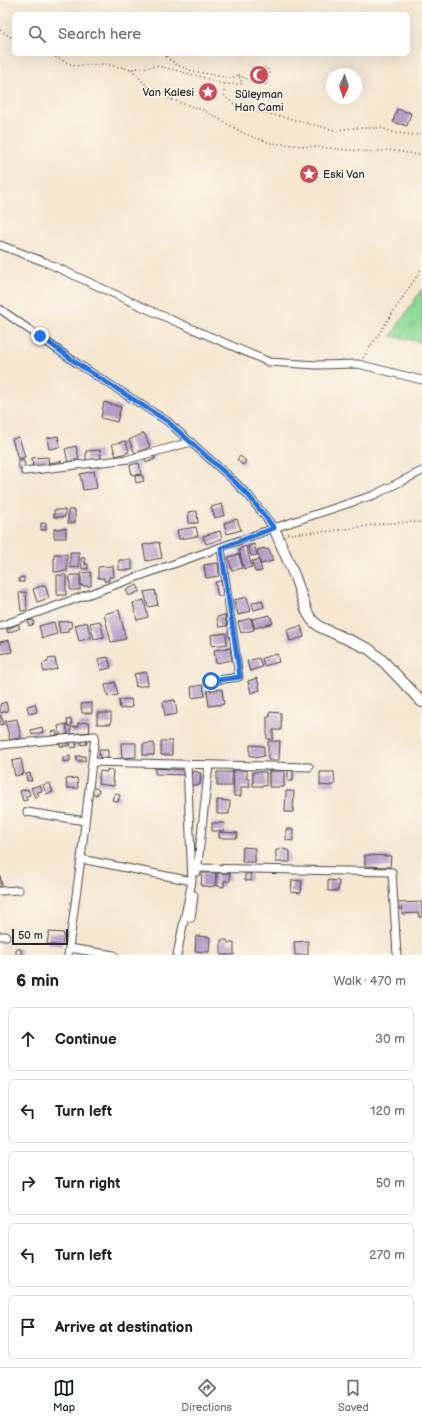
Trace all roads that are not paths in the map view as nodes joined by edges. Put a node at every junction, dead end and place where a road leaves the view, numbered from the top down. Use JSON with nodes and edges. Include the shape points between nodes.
{"nodes":[{"id":1,"x":0,"y":245,"type":"edge"},
{"id":2,"x":0,"y":309,"type":"edge"},
{"id":3,"x":422,"y":380,"type":"edge"},
{"id":4,"x":191,"y":442,"type":"junction"},
{"id":5,"x":422,"y":471,"type":"edge"},
{"id":6,"x":25,"y":472,"type":"dead end"},
{"id":7,"x":274,"y":528,"type":"junction"},
{"id":8,"x":221,"y":548,"type":"junction"},
{"id":9,"x":0,"y":626,"type":"edge"},
{"id":10,"x":211,"y":681,"type":"dead end"},
{"id":11,"x":422,"y":702,"type":"edge"},
{"id":12,"x":0,"y":745,"type":"edge"},
{"id":13,"x":92,"y":762,"type":"junction"},
{"id":14,"x":187,"y":764,"type":"junction"},
{"id":15,"x":209,"y":765,"type":"junction"},
{"id":16,"x":309,"y":767,"type":"dead end"},
{"id":17,"x":27,"y":812,"type":"dead end"},
{"id":18,"x":85,"y":822,"type":"junction"},
{"id":19,"x":81,"y":859,"type":"junction"},
{"id":20,"x":197,"y":868,"type":"junction"},
{"id":21,"x":192,"y":881,"type":"junction"},
{"id":22,"x":18,"y":890,"type":"dead end"},
{"id":23,"x":0,"y":891,"type":"edge"},
{"id":24,"x":191,"y":918,"type":"dead end"},
{"id":25,"x":69,"y":952,"type":"edge"},
{"id":26,"x":114,"y":955,"type":"edge"},
{"id":27,"x":177,"y":955,"type":"edge"},
{"id":28,"x":396,"y":955,"type":"edge"}],
"edges":[{"from":1,"to":3,"type":"street","via":[[269,362],[358,364]]},
{"from":2,"to":4,"type":"street","via":[[78,364],[167,421]]},
{"from":4,"to":6,"type":"street","via":[[128,459]]},
{"from":4,"to":7,"type":"street","via":[[249,496]]},
{"from":5,"to":7,"type":"street","via":[[374,495]]},
{"from":7,"to":8,"type":"street"},
{"from":7,"to":11,"type":"street","via":[[312,620],[320,627],[369,650]]},
{"from":8,"to":9,"type":"street"},
{"from":8,"to":10,"type":"street","via":[[240,677]]},
{"from":12,"to":13,"type":"street","via":[[95,736]]},
{"from":13,"to":14,"type":"street"},
{"from":13,"to":18,"type":"street"},
{"from":14,"to":15,"type":"street"},
{"from":14,"to":21,"type":"street"},
{"from":15,"to":16,"type":"street"},
{"from":15,"to":20,"type":"street"},
{"from":17,"to":18,"type":"street"},
{"from":18,"to":19,"type":"street"},
{"from":19,"to":21,"type":"street"},
{"from":19,"to":25,"type":"street"},
{"from":20,"to":24,"type":"street"},
{"from":20,"to":28,"type":"street","via":[[392,872]]},
{"from":21,"to":27,"type":"street"},
{"from":22,"to":23,"type":"street"},
{"from":25,"to":26,"type":"street"}]}
